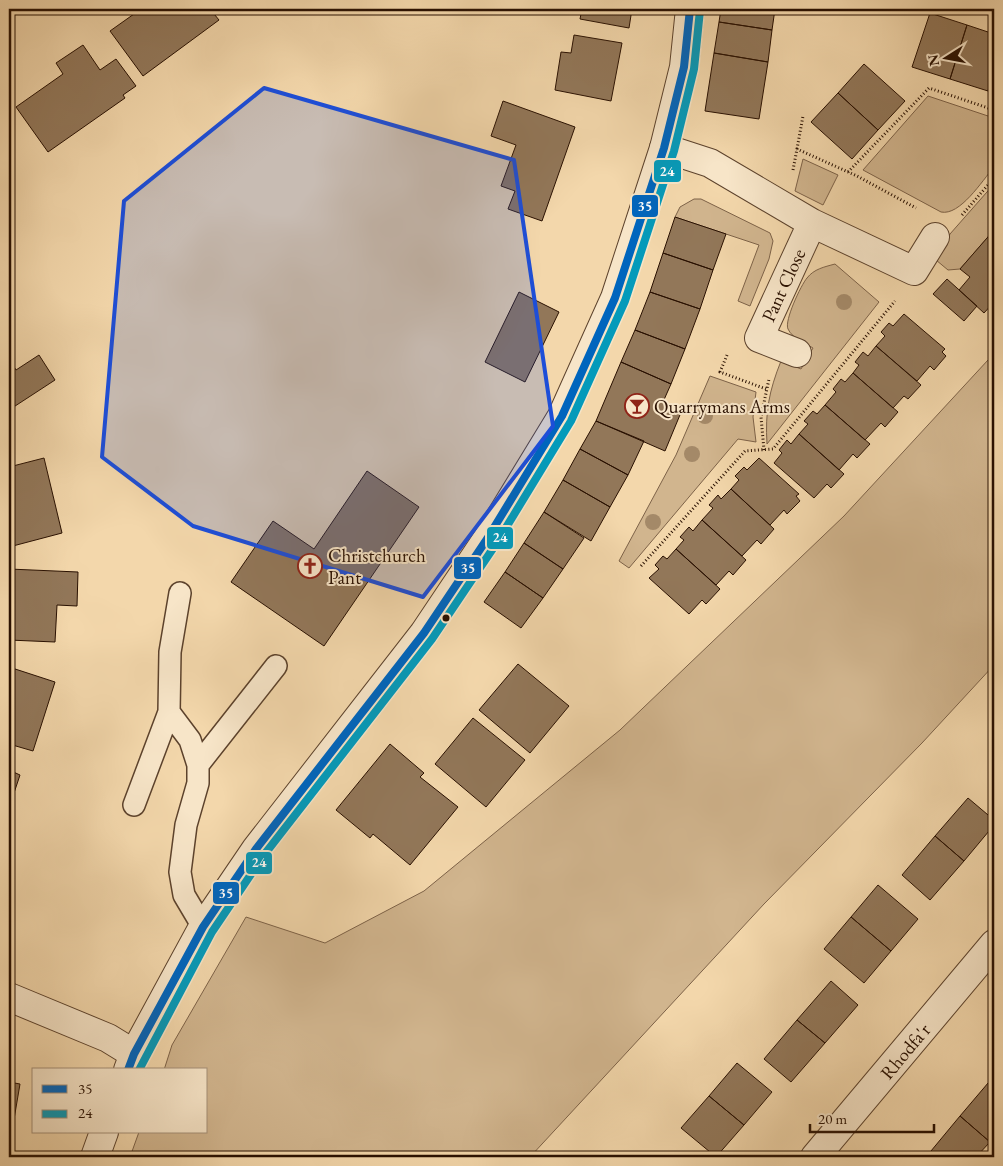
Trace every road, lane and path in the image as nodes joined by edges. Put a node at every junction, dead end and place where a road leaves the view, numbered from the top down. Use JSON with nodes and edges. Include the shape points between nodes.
{"nodes":[{"id":1,"x":690,"y":9,"type":"edge"},
{"id":2,"x":994,"y":110,"type":"edge"},
{"id":3,"x":803,"y":116,"type":"dead end"},
{"id":4,"x":664,"y":148,"type":"junction"},
{"id":5,"x":798,"y":149,"type":"junction"},
{"id":6,"x":848,"y":172,"type":"junction"},
{"id":7,"x":791,"y":177,"type":"dead end"},
{"id":8,"x":877,"y":186,"type":"dead end"},
{"id":9,"x":812,"y":222,"type":"junction"},
{"id":10,"x":935,"y":237,"type":"dead end"},
{"id":11,"x":897,"y":298,"type":"dead end"},
{"id":12,"x":797,"y":353,"type":"dead end"},
{"id":13,"x":726,"y":374,"type":"dead end"},
{"id":14,"x":764,"y":450,"type":"junction"},
{"id":15,"x":641,"y":566,"type":"dead end"},
{"id":16,"x":180,"y":593,"type":"dead end"},
{"id":17,"x":276,"y":666,"type":"dead end"},
{"id":18,"x":169,"y":712,"type":"junction"},
{"id":19,"x":198,"y":765,"type":"junction"},
{"id":20,"x":134,"y":805,"type":"dead end"},
{"id":21,"x":202,"y":927,"type":"junction"},
{"id":22,"x":994,"y":944,"type":"edge"},
{"id":23,"x":9,"y":997,"type":"edge"},
{"id":24,"x":131,"y":1062,"type":"edge"},
{"id":25,"x":103,"y":1134,"type":"edge"},
{"id":26,"x":95,"y":1157,"type":"edge"},
{"id":27,"x":815,"y":1157,"type":"edge"}],
"edges":[{"from":1,"to":4,"type":"street","via":[[684,67]]},
{"from":2,"to":6,"type":"path","via":[[929,88]]},
{"from":3,"to":5,"type":"path"},
{"from":4,"to":9,"type":"street","via":[[710,163]]},
{"from":4,"to":21,"type":"street","via":[[615,298],[562,416],[487,539],[424,633],[256,849]]},
{"from":5,"to":6,"type":"path"},
{"from":5,"to":7,"type":"path"},
{"from":6,"to":8,"type":"path"},
{"from":9,"to":10,"type":"street","via":[[914,271]]},
{"from":9,"to":12,"type":"street","name":"Pant Close","via":[[759,338]]},
{"from":11,"to":14,"type":"path","via":[[773,449]]},
{"from":13,"to":14,"type":"path","via":[[766,389],[762,417]]},
{"from":14,"to":15,"type":"path","via":[[745,451]]},
{"from":16,"to":18,"type":"lane","via":[[170,652]]},
{"from":17,"to":19,"type":"lane"},
{"from":18,"to":19,"type":"lane","via":[[190,740]]},
{"from":18,"to":20,"type":"lane"},
{"from":19,"to":21,"type":"lane","via":[[198,783],[186,826],[180,872],[184,895]]},
{"from":21,"to":24,"type":"street"},
{"from":22,"to":27,"type":"street","name":"Rhodfa'r"},
{"from":23,"to":24,"type":"street","via":[[108,1038]]},
{"from":25,"to":26,"type":"street"}]}
